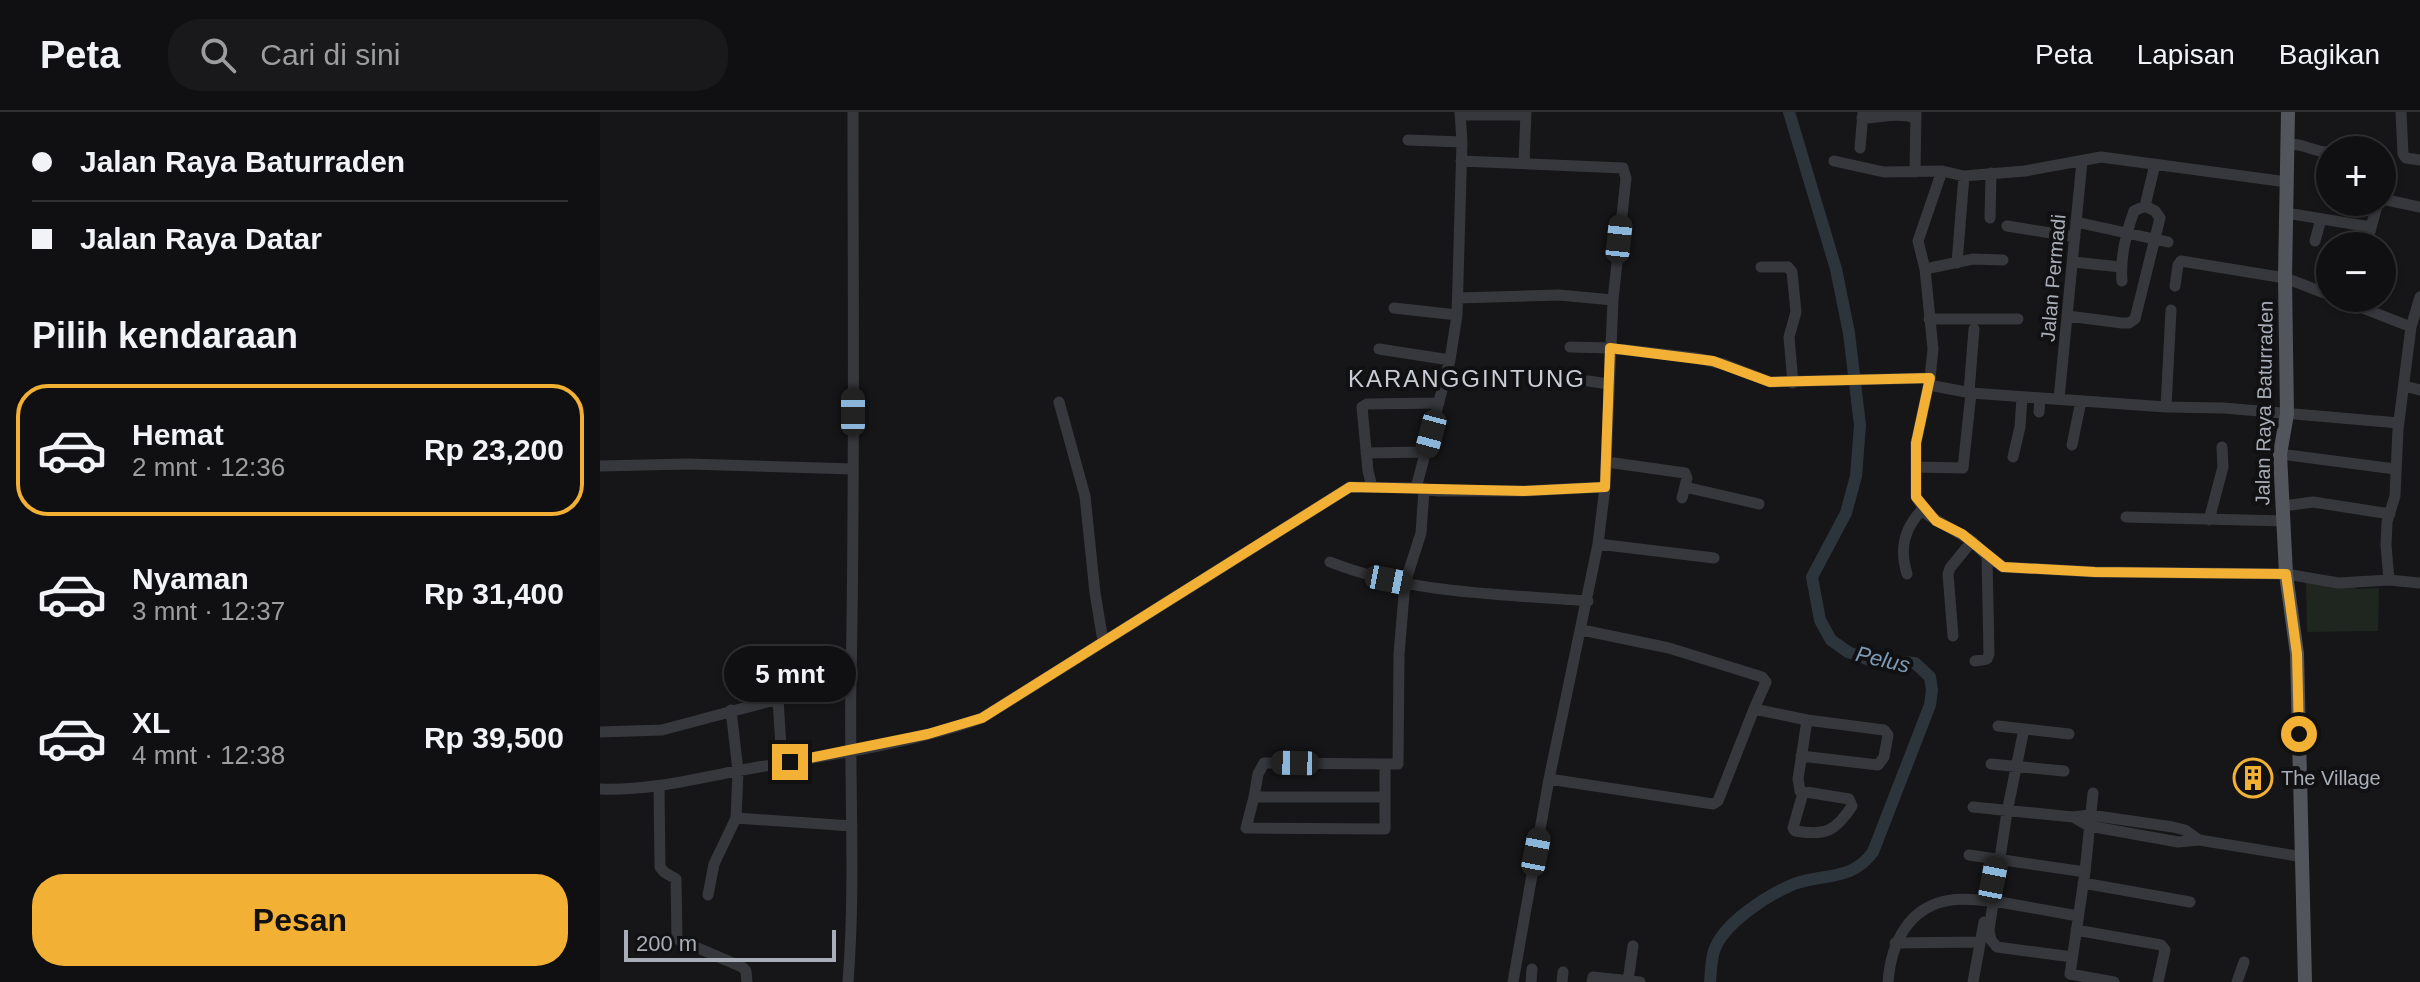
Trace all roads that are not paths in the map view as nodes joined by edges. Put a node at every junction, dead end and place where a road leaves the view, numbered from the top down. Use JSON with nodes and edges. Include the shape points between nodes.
{"nodes":[{"id":1,"x":853,"y":112,"type":"edge"},
{"id":2,"x":2288,"y":112,"type":"edge"},
{"id":3,"x":2401,"y":112,"type":"edge"},
{"id":4,"x":1460,"y":113,"type":"edge"},
{"id":5,"x":1526,"y":113,"type":"edge"},
{"id":6,"x":1863,"y":115,"type":"edge"},
{"id":7,"x":1915,"y":115,"type":"edge"},
{"id":8,"x":1408,"y":140,"type":"dead end"},
{"id":9,"x":1462,"y":142,"type":"junction"},
{"id":10,"x":2288,"y":144,"type":"junction"},
{"id":11,"x":1860,"y":148,"type":"dead end"},
{"id":12,"x":2316,"y":151,"type":"edge"},
{"id":13,"x":2420,"y":160,"type":"edge"},
{"id":14,"x":1461,"y":161,"type":"junction"},
{"id":15,"x":1834,"y":161,"type":"dead end"},
{"id":16,"x":2082,"y":161,"type":"junction"},
{"id":17,"x":1524,"y":163,"type":"junction"},
{"id":18,"x":2155,"y":164,"type":"junction"},
{"id":19,"x":1942,"y":171,"type":"junction"},
{"id":20,"x":1915,"y":172,"type":"junction"},
{"id":21,"x":1991,"y":173,"type":"junction"},
{"id":22,"x":1964,"y":176,"type":"junction"},
{"id":23,"x":2287,"y":182,"type":"junction"},
{"id":24,"x":2396,"y":203,"type":"edge"},
{"id":25,"x":2145,"y":206,"type":"junction"},
{"id":26,"x":2420,"y":207,"type":"edge"},
{"id":27,"x":2286,"y":213,"type":"junction"},
{"id":28,"x":2375,"y":216,"type":"edge"},
{"id":29,"x":1990,"y":218,"type":"dead end"},
{"id":30,"x":2321,"y":219,"type":"junction"},
{"id":31,"x":2076,"y":222,"type":"junction"},
{"id":32,"x":2007,"y":226,"type":"dead end"},
{"id":33,"x":2371,"y":227,"type":"junction"},
{"id":34,"x":2127,"y":231,"type":"junction"},
{"id":35,"x":2370,"y":232,"type":"edge"},
{"id":36,"x":2075,"y":237,"type":"junction"},
{"id":37,"x":2154,"y":240,"type":"junction"},
{"id":38,"x":2315,"y":241,"type":"dead end"},
{"id":39,"x":2168,"y":242,"type":"dead end"},
{"id":40,"x":2003,"y":260,"type":"dead end"},
{"id":41,"x":2073,"y":262,"type":"junction"},
{"id":42,"x":1957,"y":263,"type":"junction"},
{"id":43,"x":1761,"y":267,"type":"dead end"},
{"id":44,"x":2121,"y":267,"type":"junction"},
{"id":45,"x":1928,"y":269,"type":"junction"},
{"id":46,"x":2285,"y":278,"type":"junction"},
{"id":47,"x":2122,"y":281,"type":"dead end"},
{"id":48,"x":2175,"y":286,"type":"dead end"},
{"id":49,"x":2316,"y":290,"type":"edge"},
{"id":50,"x":2420,"y":297,"type":"edge"},
{"id":51,"x":1458,"y":298,"type":"junction"},
{"id":52,"x":1613,"y":300,"type":"junction"},
{"id":53,"x":1394,"y":308,"type":"dead end"},
{"id":54,"x":2171,"y":310,"type":"dead end"},
{"id":55,"x":2377,"y":312,"type":"edge"},
{"id":56,"x":1457,"y":315,"type":"junction"},
{"id":57,"x":2068,"y":316,"type":"junction"},
{"id":58,"x":1936,"y":318,"type":"junction"},
{"id":59,"x":2018,"y":319,"type":"dead end"},
{"id":60,"x":2411,"y":327,"type":"junction"},
{"id":61,"x":1974,"y":329,"type":"dead end"},
{"id":62,"x":1570,"y":347,"type":"dead end"},
{"id":63,"x":1610,"y":348,"type":"junction"},
{"id":64,"x":1379,"y":349,"type":"dead end"},
{"id":65,"x":1450,"y":360,"type":"junction"},
{"id":66,"x":1588,"y":381,"type":"dead end"},
{"id":67,"x":1929,"y":382,"type":"junction"},
{"id":68,"x":1793,"y":383,"type":"junction"},
{"id":69,"x":1609,"y":384,"type":"junction"},
{"id":70,"x":2404,"y":386,"type":"junction"},
{"id":71,"x":2420,"y":390,"type":"edge"},
{"id":72,"x":1970,"y":393,"type":"junction"},
{"id":73,"x":2022,"y":397,"type":"junction"},
{"id":74,"x":2040,"y":398,"type":"junction"},
{"id":75,"x":2059,"y":399,"type":"junction"},
{"id":76,"x":2081,"y":401,"type":"junction"},
{"id":77,"x":1059,"y":402,"type":"dead end"},
{"id":78,"x":1439,"y":403,"type":"junction"},
{"id":79,"x":2166,"y":407,"type":"junction"},
{"id":80,"x":2039,"y":412,"type":"dead end"},
{"id":81,"x":2287,"y":414,"type":"junction"},
{"id":82,"x":2399,"y":423,"type":"junction"},
{"id":83,"x":2072,"y":445,"type":"dead end"},
{"id":84,"x":2222,"y":447,"type":"dead end"},
{"id":85,"x":1426,"y":452,"type":"junction"},
{"id":86,"x":1366,"y":453,"type":"junction"},
{"id":87,"x":2280,"y":454,"type":"junction"},
{"id":88,"x":2013,"y":457,"type":"dead end"},
{"id":89,"x":1607,"y":462,"type":"junction"},
{"id":90,"x":600,"y":466,"type":"edge"},
{"id":91,"x":1916,"y":467,"type":"junction"},
{"id":92,"x":853,"y":469,"type":"junction"},
{"id":93,"x":2395,"y":469,"type":"junction"},
{"id":94,"x":1372,"y":487,"type":"junction"},
{"id":95,"x":1605,"y":487,"type":"junction"},
{"id":96,"x":1420,"y":489,"type":"junction"},
{"id":97,"x":1759,"y":504,"type":"dead end"},
{"id":98,"x":1924,"y":508,"type":"junction"},
{"id":99,"x":2283,"y":514,"type":"junction"},
{"id":100,"x":2390,"y":514,"type":"junction"},
{"id":101,"x":2126,"y":517,"type":"dead end"},
{"id":102,"x":2209,"y":520,"type":"junction"},
{"id":103,"x":1972,"y":541,"type":"junction"},
{"id":104,"x":1598,"y":544,"type":"junction"},
{"id":105,"x":1987,"y":556,"type":"junction"},
{"id":106,"x":1714,"y":558,"type":"dead end"},
{"id":107,"x":1330,"y":562,"type":"dead end"},
{"id":108,"x":1907,"y":574,"type":"dead end"},
{"id":109,"x":2286,"y":574,"type":"junction"},
{"id":110,"x":2389,"y":580,"type":"junction"},
{"id":111,"x":1405,"y":583,"type":"junction"},
{"id":112,"x":2420,"y":583,"type":"edge"},
{"id":113,"x":1588,"y":601,"type":"junction"},
{"id":114,"x":1582,"y":630,"type":"junction"},
{"id":115,"x":1953,"y":636,"type":"dead end"},
{"id":116,"x":1103,"y":641,"type":"junction"},
{"id":117,"x":1975,"y":661,"type":"dead end"},
{"id":118,"x":1754,"y":709,"type":"junction"},
{"id":119,"x":731,"y":710,"type":"junction"},
{"id":120,"x":1807,"y":720,"type":"junction"},
{"id":121,"x":1998,"y":726,"type":"dead end"},
{"id":122,"x":2024,"y":729,"type":"junction"},
{"id":123,"x":600,"y":732,"type":"edge"},
{"id":124,"x":2069,"y":734,"type":"dead end"},
{"id":125,"x":851,"y":750,"type":"junction"},
{"id":126,"x":1801,"y":756,"type":"junction"},
{"id":127,"x":782,"y":763,"type":"junction"},
{"id":128,"x":1385,"y":764,"type":"junction"},
{"id":129,"x":1991,"y":764,"type":"dead end"},
{"id":130,"x":2017,"y":766,"type":"junction"},
{"id":131,"x":738,"y":771,"type":"junction"},
{"id":132,"x":2064,"y":771,"type":"dead end"},
{"id":133,"x":1549,"y":779,"type":"junction"},
{"id":134,"x":659,"y":786,"type":"junction"},
{"id":135,"x":600,"y":789,"type":"edge"},
{"id":136,"x":1803,"y":793,"type":"junction"},
{"id":137,"x":2093,"y":793,"type":"dead end"},
{"id":138,"x":1254,"y":797,"type":"junction"},
{"id":139,"x":1385,"y":797,"type":"junction"},
{"id":140,"x":1973,"y":807,"type":"dead end"},
{"id":141,"x":2007,"y":812,"type":"junction"},
{"id":142,"x":736,"y":818,"type":"junction"},
{"id":143,"x":2089,"y":820,"type":"junction"},
{"id":144,"x":852,"y":826,"type":"junction"},
{"id":145,"x":2175,"y":828,"type":"junction"},
{"id":146,"x":2199,"y":840,"type":"junction"},
{"id":147,"x":2173,"y":841,"type":"junction"},
{"id":148,"x":1969,"y":855,"type":"dead end"},
{"id":149,"x":2303,"y":857,"type":"junction"},
{"id":150,"x":1998,"y":860,"type":"junction"},
{"id":151,"x":2084,"y":878,"type":"junction"},
{"id":152,"x":708,"y":895,"type":"dead end"},
{"id":153,"x":1991,"y":901,"type":"junction"},
{"id":154,"x":2190,"y":902,"type":"dead end"},
{"id":155,"x":2078,"y":916,"type":"junction"},
{"id":156,"x":2076,"y":930,"type":"junction"},
{"id":157,"x":1980,"y":942,"type":"junction"},
{"id":158,"x":1895,"y":943,"type":"junction"},
{"id":159,"x":1633,"y":946,"type":"dead end"},
{"id":160,"x":2069,"y":957,"type":"junction"},
{"id":161,"x":2244,"y":962,"type":"dead end"},
{"id":162,"x":1634,"y":981,"type":"edge"},
{"id":163,"x":747,"y":982,"type":"edge"},
{"id":164,"x":848,"y":982,"type":"edge"},
{"id":165,"x":1513,"y":982,"type":"edge"},
{"id":166,"x":1592,"y":982,"type":"edge"},
{"id":167,"x":1888,"y":982,"type":"edge"},
{"id":168,"x":1973,"y":982,"type":"edge"},
{"id":169,"x":2064,"y":982,"type":"edge"},
{"id":170,"x":2114,"y":982,"type":"edge"},
{"id":171,"x":2158,"y":982,"type":"edge"},
{"id":172,"x":2237,"y":982,"type":"edge"},
{"id":173,"x":2305,"y":982,"type":"edge"}],
"edges":[{"from":1,"to":92,"type":"street"},
{"from":2,"to":10,"type":"main road","name":"Jalan Raya Baturraden"},
{"from":3,"to":13,"type":"street","via":[[2403,154]]},
{"from":4,"to":5,"type":"street"},
{"from":4,"to":9,"type":"street"},
{"from":5,"to":17,"type":"street"},
{"from":6,"to":7,"type":"street"},
{"from":6,"to":11,"type":"street"},
{"from":7,"to":20,"type":"street"},
{"from":8,"to":9,"type":"street"},
{"from":9,"to":14,"type":"street"},
{"from":10,"to":12,"type":"street"},
{"from":10,"to":23,"type":"main road","name":"Jalan Raya Baturraden"},
{"from":14,"to":17,"type":"street"},
{"from":14,"to":51,"type":"street"},
{"from":15,"to":20,"type":"street","via":[[1884,172]]},
{"from":16,"to":18,"type":"street","via":[[2101,157]]},
{"from":16,"to":21,"type":"street"},
{"from":16,"to":31,"type":"street","name":"Jalan Permadi"},
{"from":17,"to":52,"type":"street","via":[[1626,172]]},
{"from":18,"to":23,"type":"street"},
{"from":18,"to":25,"type":"street"},
{"from":19,"to":20,"type":"street"},
{"from":19,"to":22,"type":"street"},
{"from":19,"to":45,"type":"street","via":[[1918,241]]},
{"from":21,"to":22,"type":"street"},
{"from":21,"to":29,"type":"street"},
{"from":22,"to":42,"type":"street"},
{"from":23,"to":27,"type":"main road","name":"Jalan Raya Baturraden"},
{"from":24,"to":26,"type":"street"},
{"from":25,"to":34,"type":"street","via":[[2134,211]]},
{"from":25,"to":37,"type":"street","via":[[2159,214]]},
{"from":27,"to":30,"type":"street"},
{"from":27,"to":46,"type":"main road","name":"Jalan Raya Baturraden"},
{"from":28,"to":33,"type":"street"},
{"from":30,"to":33,"type":"street"},
{"from":30,"to":38,"type":"street"},
{"from":31,"to":34,"type":"street"},
{"from":31,"to":36,"type":"street","name":"Jalan Permadi"},
{"from":32,"to":36,"type":"street"},
{"from":33,"to":35,"type":"street"},
{"from":34,"to":37,"type":"street"},
{"from":34,"to":44,"type":"street"},
{"from":36,"to":41,"type":"street","name":"Jalan Permadi"},
{"from":37,"to":39,"type":"street"},
{"from":37,"to":57,"type":"street","via":[[2133,322]]},
{"from":40,"to":42,"type":"street"},
{"from":41,"to":44,"type":"street"},
{"from":41,"to":57,"type":"street","name":"Jalan Permadi"},
{"from":42,"to":45,"type":"street"},
{"from":43,"to":68,"type":"street","via":[[1788,267],[1792,272]]},
{"from":44,"to":47,"type":"street"},
{"from":45,"to":58,"type":"street"},
{"from":46,"to":48,"type":"street","via":[[2181,261]]},
{"from":46,"to":49,"type":"street"},
{"from":46,"to":81,"type":"main road","name":"Jalan Raya Baturraden"},
{"from":50,"to":60,"type":"street"},
{"from":51,"to":52,"type":"street","via":[[1559,295]]},
{"from":51,"to":56,"type":"street"},
{"from":52,"to":63,"type":"street"},
{"from":53,"to":56,"type":"street"},
{"from":54,"to":79,"type":"street"},
{"from":55,"to":60,"type":"street"},
{"from":56,"to":65,"type":"street"},
{"from":57,"to":75,"type":"street","name":"Jalan Permadi"},
{"from":58,"to":59,"type":"street"},
{"from":58,"to":67,"type":"street"},
{"from":60,"to":70,"type":"street"},
{"from":61,"to":72,"type":"street"},
{"from":62,"to":63,"type":"street"},
{"from":63,"to":68,"type":"street","via":[[1713,361],[1758,380]]},
{"from":63,"to":69,"type":"street"},
{"from":64,"to":65,"type":"street"},
{"from":65,"to":78,"type":"street"},
{"from":66,"to":69,"type":"street"},
{"from":67,"to":68,"type":"street"},
{"from":67,"to":72,"type":"street"},
{"from":67,"to":91,"type":"street"},
{"from":69,"to":89,"type":"street"},
{"from":70,"to":71,"type":"street"},
{"from":70,"to":82,"type":"street"},
{"from":72,"to":73,"type":"street"},
{"from":72,"to":91,"type":"street","via":[[1963,468]]},
{"from":73,"to":74,"type":"street"},
{"from":73,"to":88,"type":"street"},
{"from":74,"to":75,"type":"street"},
{"from":74,"to":80,"type":"street"},
{"from":75,"to":76,"type":"street"},
{"from":76,"to":79,"type":"street"},
{"from":76,"to":83,"type":"street"},
{"from":77,"to":116,"type":"street","via":[[1085,496]]},
{"from":78,"to":85,"type":"street"},
{"from":78,"to":86,"type":"street","via":[[1363,405]]},
{"from":79,"to":81,"type":"street"},
{"from":81,"to":82,"type":"street"},
{"from":81,"to":87,"type":"main road","name":"Jalan Raya Baturraden"},
{"from":82,"to":93,"type":"street"},
{"from":84,"to":102,"type":"street","via":[[2223,467]]},
{"from":85,"to":86,"type":"street"},
{"from":85,"to":96,"type":"street"},
{"from":86,"to":94,"type":"street"},
{"from":87,"to":93,"type":"street"},
{"from":87,"to":99,"type":"main road","name":"Jalan Raya Baturraden"},
{"from":89,"to":95,"type":"street"},
{"from":89,"to":97,"type":"street","via":[[1685,473],[1684,493]]},
{"from":90,"to":92,"type":"street"},
{"from":91,"to":98,"type":"street","via":[[1916,497]]},
{"from":92,"to":125,"type":"street"},
{"from":93,"to":100,"type":"street"},
{"from":94,"to":96,"type":"street"},
{"from":94,"to":116,"type":"street","via":[[1350,487]]},
{"from":95,"to":96,"type":"street"},
{"from":95,"to":104,"type":"street"},
{"from":96,"to":111,"type":"street","via":[[1421,533]]},
{"from":98,"to":103,"type":"street"},
{"from":98,"to":108,"type":"street","via":[[1902,548]]},
{"from":99,"to":100,"type":"street","via":[[2313,502]]},
{"from":99,"to":102,"type":"street"},
{"from":99,"to":109,"type":"main road","name":"Jalan Raya Baturraden"},
{"from":100,"to":110,"type":"street"},
{"from":101,"to":102,"type":"street"},
{"from":103,"to":105,"type":"street"},
{"from":103,"to":115,"type":"street","via":[[1948,574]]},
{"from":104,"to":106,"type":"street"},
{"from":104,"to":113,"type":"street"},
{"from":105,"to":109,"type":"street","via":[[2014,568]]},
{"from":105,"to":117,"type":"street","via":[[1989,654]]},
{"from":107,"to":111,"type":"street"},
{"from":109,"to":110,"type":"street","via":[[2338,583]]},
{"from":109,"to":149,"type":"main road","name":"Jalan Raya Baturraden","via":[[2297,654]]},
{"from":110,"to":112,"type":"street"},
{"from":111,"to":113,"type":"street"},
{"from":111,"to":128,"type":"street","via":[[1398,764]]},
{"from":113,"to":114,"type":"street"},
{"from":114,"to":118,"type":"street","via":[[1669,648],[1762,677],[1766,682]]},
{"from":114,"to":133,"type":"street"},
{"from":116,"to":125,"type":"street","via":[[982,718]]},
{"from":118,"to":120,"type":"street"},
{"from":118,"to":133,"type":"street","via":[[1713,804]]},
{"from":119,"to":123,"type":"street","via":[[662,730]]},
{"from":119,"to":127,"type":"street","via":[[779,699]]},
{"from":119,"to":131,"type":"street"},
{"from":120,"to":126,"type":"street"},
{"from":120,"to":126,"type":"street","via":[[1884,730],[1884,757],[1878,765]]},
{"from":121,"to":122,"type":"street"},
{"from":122,"to":124,"type":"street"},
{"from":122,"to":130,"type":"street"},
{"from":125,"to":127,"type":"street"},
{"from":125,"to":144,"type":"street"},
{"from":126,"to":136,"type":"street","via":[[1798,779]]},
{"from":127,"to":131,"type":"street"},
{"from":128,"to":138,"type":"street","via":[[1264,763]]},
{"from":128,"to":139,"type":"street"},
{"from":129,"to":130,"type":"street"},
{"from":130,"to":132,"type":"street"},
{"from":130,"to":141,"type":"street"},
{"from":131,"to":134,"type":"street"},
{"from":131,"to":142,"type":"street"},
{"from":133,"to":165,"type":"street"},
{"from":134,"to":135,"type":"street"},
{"from":134,"to":163,"type":"street","via":[[660,867],[676,879],[677,939],[742,967]]},
{"from":136,"to":136,"type":"street","via":[[1795,831],[1827,833],[1852,806],[1849,799]]},
{"from":137,"to":143,"type":"street"},
{"from":138,"to":139,"type":"street"},
{"from":138,"to":139,"type":"street","via":[[1246,828],[1385,829]]},
{"from":140,"to":141,"type":"street"},
{"from":141,"to":143,"type":"street"},
{"from":141,"to":150,"type":"street"},
{"from":142,"to":144,"type":"street"},
{"from":142,"to":152,"type":"street","via":[[714,864]]},
{"from":143,"to":145,"type":"street"},
{"from":143,"to":147,"type":"street"},
{"from":143,"to":151,"type":"street"},
{"from":144,"to":164,"type":"street"},
{"from":145,"to":146,"type":"street"},
{"from":145,"to":147,"type":"street"},
{"from":146,"to":147,"type":"street"},
{"from":146,"to":149,"type":"street"},
{"from":148,"to":150,"type":"street"},
{"from":149,"to":173,"type":"main road","name":"Jalan Raya Baturraden"},
{"from":150,"to":151,"type":"street"},
{"from":150,"to":153,"type":"street"},
{"from":151,"to":154,"type":"street"},
{"from":151,"to":155,"type":"street"},
{"from":153,"to":155,"type":"street"},
{"from":153,"to":157,"type":"street"},
{"from":153,"to":158,"type":"street","via":[[1953,899],[1929,907],[1906,925]]},
{"from":153,"to":160,"type":"street","via":[[1994,945]]},
{"from":155,"to":156,"type":"street"},
{"from":156,"to":160,"type":"street"},
{"from":156,"to":171,"type":"street","via":[[2161,945],[2165,950]]},
{"from":157,"to":158,"type":"street"},
{"from":157,"to":168,"type":"street"},
{"from":158,"to":167,"type":"street"},
{"from":159,"to":162,"type":"street"},
{"from":160,"to":169,"type":"street"},
{"from":160,"to":170,"type":"street","via":[[2071,975]]},
{"from":161,"to":172,"type":"street"},
{"from":162,"to":166,"type":"street","via":[[1593,977]]}]}
